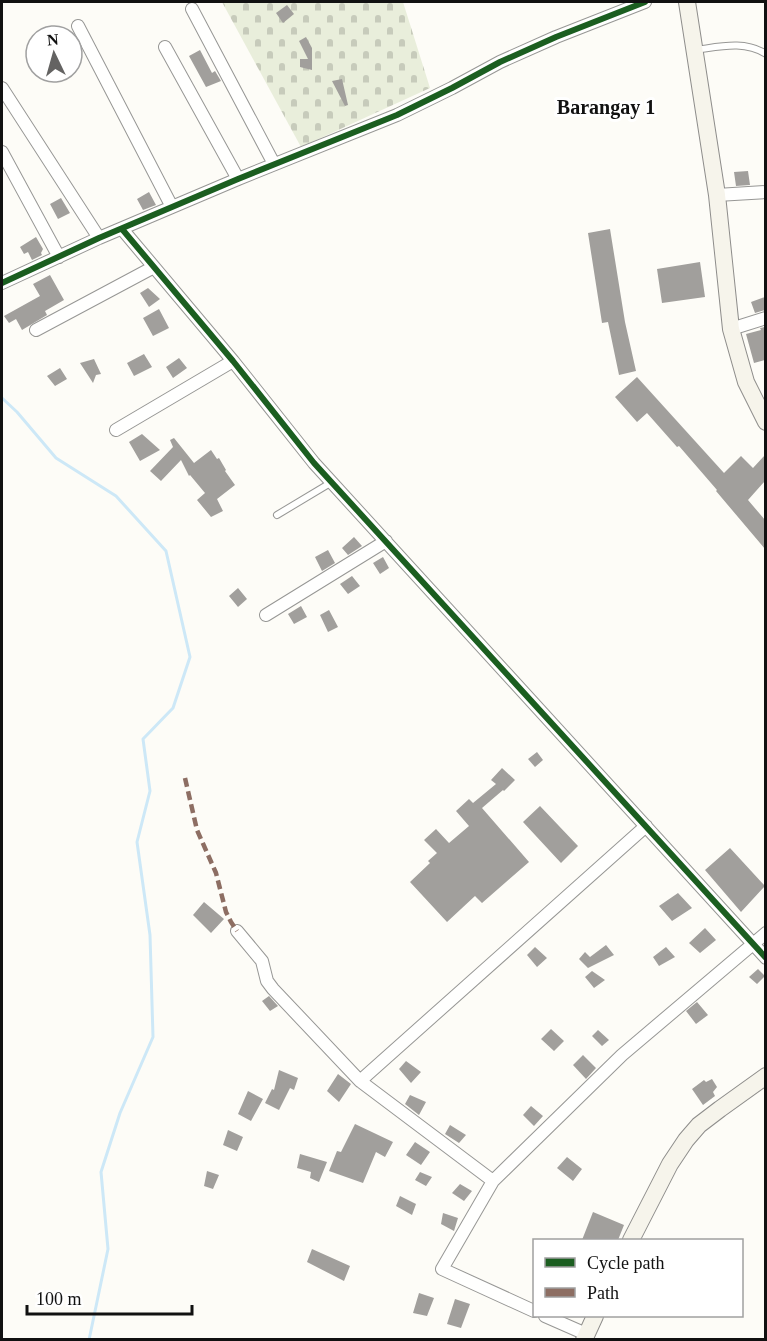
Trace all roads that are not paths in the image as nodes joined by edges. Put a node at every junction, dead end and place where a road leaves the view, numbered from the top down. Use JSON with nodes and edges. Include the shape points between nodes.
{"nodes":[{"id":1,"x":645,"y":2,"type":"edge"},
{"id":2,"x":687,"y":2,"type":"edge"},
{"id":3,"x":192,"y":9,"type":"dead end"},
{"id":4,"x":84,"y":38,"type":"edge"},
{"id":5,"x":165,"y":47,"type":"dead end"},
{"id":6,"x":694,"y":50,"type":"junction"},
{"id":7,"x":765,"y":54,"type":"edge"},
{"id":8,"x":2,"y":88,"type":"edge"},
{"id":9,"x":2,"y":152,"type":"edge"},
{"id":10,"x":274,"y":164,"type":"junction"},
{"id":11,"x":238,"y":179,"type":"junction"},
{"id":12,"x":765,"y":192,"type":"edge"},
{"id":13,"x":717,"y":195,"type":"junction"},
{"id":14,"x":172,"y":207,"type":"junction"},
{"id":15,"x":122,"y":229,"type":"junction"},
{"id":16,"x":99,"y":238,"type":"junction"},
{"id":17,"x":59,"y":257,"type":"junction"},
{"id":18,"x":154,"y":267,"type":"junction"},
{"id":19,"x":2,"y":283,"type":"edge"},
{"id":20,"x":765,"y":318,"type":"edge"},
{"id":21,"x":731,"y":329,"type":"junction"},
{"id":22,"x":36,"y":330,"type":"dead end"},
{"id":23,"x":233,"y":361,"type":"junction"},
{"id":24,"x":765,"y":422,"type":"edge"},
{"id":25,"x":116,"y":430,"type":"dead end"},
{"id":26,"x":332,"y":482,"type":"junction"},
{"id":27,"x":277,"y":515,"type":"dead end"},
{"id":28,"x":386,"y":541,"type":"junction"},
{"id":29,"x":266,"y":615,"type":"dead end"},
{"id":30,"x":646,"y":826,"type":"junction"},
{"id":31,"x":237,"y":931,"type":"dead end"},
{"id":32,"x":765,"y":933,"type":"edge"},
{"id":33,"x":753,"y":944,"type":"junction"},
{"id":34,"x":765,"y":958,"type":"edge"},
{"id":35,"x":765,"y":1076,"type":"edge"},
{"id":36,"x":360,"y":1081,"type":"junction"},
{"id":37,"x":494,"y":1181,"type":"junction"},
{"id":38,"x":632,"y":1239,"type":"edge"},
{"id":39,"x":533,"y":1311,"type":"edge"},
{"id":40,"x":546,"y":1317,"type":"edge"},
{"id":41,"x":595,"y":1317,"type":"edge"},
{"id":42,"x":585,"y":1337,"type":"edge"}],
"edges":[{"from":1,"to":10,"type":"street","via":[[500,62],[397,115]]},
{"from":2,"to":6,"type":"main road"},
{"from":3,"to":10,"type":"street"},
{"from":4,"to":14,"type":"street"},
{"from":5,"to":11,"type":"street"},
{"from":6,"to":7,"type":"lane","via":[[731,45],[758,49]]},
{"from":6,"to":13,"type":"main road"},
{"from":8,"to":16,"type":"street"},
{"from":9,"to":17,"type":"street"},
{"from":10,"to":11,"type":"street"},
{"from":11,"to":14,"type":"street"},
{"from":12,"to":13,"type":"street"},
{"from":13,"to":21,"type":"main road"},
{"from":14,"to":15,"type":"street"},
{"from":15,"to":16,"type":"street"},
{"from":15,"to":18,"type":"street"},
{"from":16,"to":17,"type":"street"},
{"from":17,"to":19,"type":"street"},
{"from":18,"to":22,"type":"street"},
{"from":18,"to":23,"type":"street"},
{"from":20,"to":21,"type":"street"},
{"from":21,"to":24,"type":"main road","via":[[746,382]]},
{"from":23,"to":25,"type":"street"},
{"from":23,"to":26,"type":"street"},
{"from":26,"to":27,"type":"lane"},
{"from":26,"to":28,"type":"street"},
{"from":28,"to":29,"type":"street"},
{"from":28,"to":30,"type":"street"},
{"from":30,"to":33,"type":"street"},
{"from":30,"to":36,"type":"street"},
{"from":31,"to":36,"type":"street","via":[[262,961],[273,989]]},
{"from":32,"to":33,"type":"street"},
{"from":33,"to":34,"type":"street"},
{"from":33,"to":37,"type":"street","via":[[622,1055]]},
{"from":35,"to":38,"type":"main road","via":[[699,1125],[686,1140]]},
{"from":36,"to":37,"type":"street"},
{"from":37,"to":39,"type":"street","via":[[442,1269]]},
{"from":40,"to":42,"type":"street"},
{"from":41,"to":42,"type":"main road"}]}
